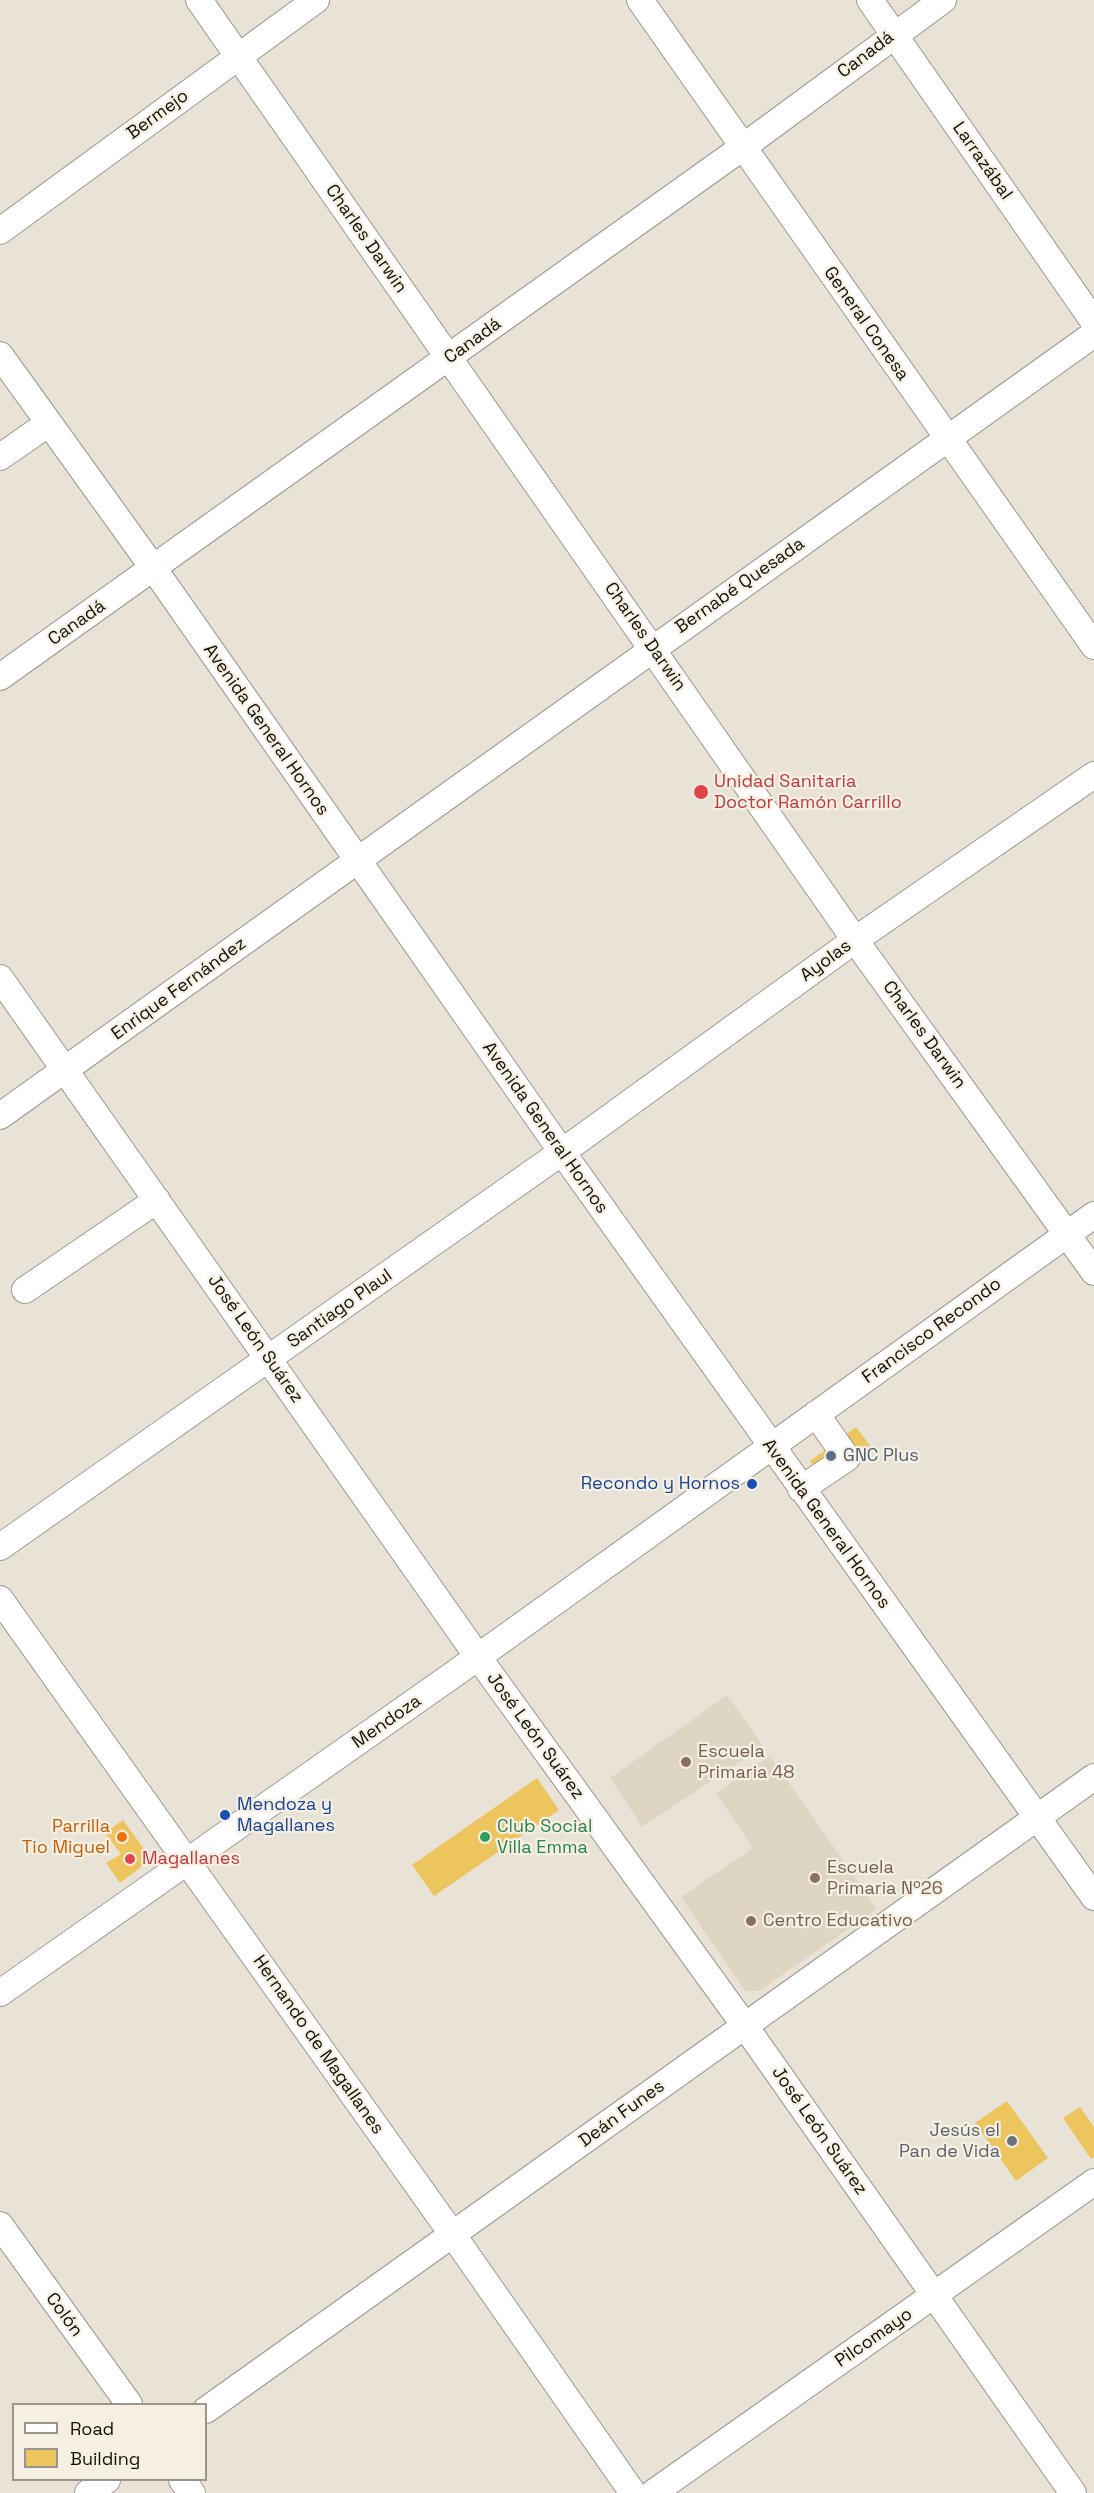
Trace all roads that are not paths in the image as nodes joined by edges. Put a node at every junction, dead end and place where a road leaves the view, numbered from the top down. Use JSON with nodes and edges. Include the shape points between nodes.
{"nodes":[{"id":1,"x":199,"y":0,"type":"edge"},
{"id":2,"x":316,"y":0,"type":"edge"},
{"id":3,"x":640,"y":0,"type":"edge"},
{"id":4,"x":870,"y":0,"type":"edge"},
{"id":5,"x":943,"y":0,"type":"edge"},
{"id":6,"x":894,"y":35,"type":"junction"},
{"id":7,"x":238,"y":56,"type":"junction"},
{"id":8,"x":743,"y":147,"type":"junction"},
{"id":9,"x":0,"y":231,"type":"edge"},
{"id":10,"x":1094,"y":322,"type":"edge"},
{"id":11,"x":1094,"y":334,"type":"edge"},
{"id":12,"x":0,"y":355,"type":"edge"},
{"id":13,"x":450,"y":358,"type":"junction"},
{"id":14,"x":49,"y":423,"type":"junction"},
{"id":15,"x":947,"y":439,"type":"junction"},
{"id":16,"x":0,"y":457,"type":"edge"},
{"id":17,"x":154,"y":569,"type":"junction"},
{"id":18,"x":1094,"y":646,"type":"edge"},
{"id":19,"x":653,"y":648,"type":"junction"},
{"id":20,"x":0,"y":677,"type":"edge"},
{"id":21,"x":1094,"y":775,"type":"edge"},
{"id":22,"x":358,"y":861,"type":"junction"},
{"id":23,"x":855,"y":940,"type":"junction"},
{"id":24,"x":0,"y":978,"type":"edge"},
{"id":25,"x":66,"y":1071,"type":"junction"},
{"id":26,"x":0,"y":1116,"type":"edge"},
{"id":27,"x":562,"y":1152,"type":"junction"},
{"id":28,"x":157,"y":1200,"type":"junction"},
{"id":29,"x":1094,"y":1215,"type":"edge"},
{"id":30,"x":1067,"y":1234,"type":"junction"},
{"id":31,"x":1094,"y":1272,"type":"edge"},
{"id":32,"x":25,"y":1290,"type":"dead end"},
{"id":33,"x":269,"y":1360,"type":"junction"},
{"id":34,"x":816,"y":1414,"type":"junction"},
{"id":35,"x":771,"y":1447,"type":"junction"},
{"id":36,"x":801,"y":1489,"type":"junction"},
{"id":37,"x":0,"y":1547,"type":"edge"},
{"id":38,"x":0,"y":1599,"type":"edge"},
{"id":39,"x":478,"y":1657,"type":"junction"},
{"id":40,"x":1094,"y":1777,"type":"edge"},
{"id":41,"x":1037,"y":1817,"type":"junction"},
{"id":42,"x":188,"y":1862,"type":"junction"},
{"id":43,"x":1094,"y":1897,"type":"edge"},
{"id":44,"x":0,"y":1993,"type":"edge"},
{"id":45,"x":745,"y":2026,"type":"junction"},
{"id":46,"x":1094,"y":2182,"type":"edge"},
{"id":47,"x":0,"y":2225,"type":"edge"},
{"id":48,"x":453,"y":2235,"type":"junction"},
{"id":49,"x":934,"y":2296,"type":"junction"},
{"id":50,"x":128,"y":2403,"type":"edge"},
{"id":51,"x":207,"y":2409,"type":"edge"},
{"id":52,"x":106,"y":2481,"type":"edge"},
{"id":53,"x":183,"y":2481,"type":"edge"},
{"id":54,"x":88,"y":2493,"type":"edge"},
{"id":55,"x":192,"y":2493,"type":"edge"},
{"id":56,"x":633,"y":2493,"type":"edge"},
{"id":57,"x":653,"y":2493,"type":"edge"},
{"id":58,"x":1073,"y":2493,"type":"edge"}],
"edges":[{"from":1,"to":7,"type":"street","name":"Charles Darwin"},
{"from":2,"to":7,"type":"street","name":"Bermejo"},
{"from":3,"to":8,"type":"street","name":"General Conesa"},
{"from":4,"to":6,"type":"street","name":"Larrazábal"},
{"from":5,"to":6,"type":"street","name":"Canadá"},
{"from":6,"to":8,"type":"street","name":"Canadá"},
{"from":6,"to":10,"type":"street","name":"Larrazábal"},
{"from":7,"to":9,"type":"street","name":"Bermejo"},
{"from":7,"to":13,"type":"street","name":"Charles Darwin"},
{"from":8,"to":13,"type":"street","name":"Canadá"},
{"from":8,"to":15,"type":"street","name":"General Conesa"},
{"from":11,"to":15,"type":"street","name":"Bernabé Quesada"},
{"from":12,"to":14,"type":"street","name":"Avenida General Hornos"},
{"from":13,"to":17,"type":"street","name":"Canadá"},
{"from":13,"to":19,"type":"street","name":"Charles Darwin"},
{"from":14,"to":16,"type":"street"},
{"from":14,"to":17,"type":"street","name":"Avenida General Hornos"},
{"from":15,"to":18,"type":"street","name":"General Conesa"},
{"from":15,"to":19,"type":"street","name":"Bernabé Quesada"},
{"from":17,"to":20,"type":"street","name":"Canadá"},
{"from":17,"to":22,"type":"street","name":"Avenida General Hornos"},
{"from":19,"to":22,"type":"street","name":"Bernabé Quesada"},
{"from":19,"to":23,"type":"street","name":"Charles Darwin"},
{"from":21,"to":23,"type":"street","name":"Ayolas"},
{"from":22,"to":25,"type":"street","name":"Enrique Fernández"},
{"from":22,"to":27,"type":"street","name":"Avenida General Hornos"},
{"from":23,"to":27,"type":"street","name":"Ayolas"},
{"from":23,"to":30,"type":"street","name":"Charles Darwin"},
{"from":24,"to":25,"type":"street","name":"José León Suárez"},
{"from":25,"to":26,"type":"street","name":"Enrique Fernández"},
{"from":25,"to":28,"type":"street","name":"José León Suárez"},
{"from":27,"to":33,"type":"street","name":"Santiago Plaul"},
{"from":27,"to":35,"type":"street","name":"Avenida General Hornos"},
{"from":28,"to":32,"type":"street"},
{"from":28,"to":33,"type":"street","name":"José León Suárez"},
{"from":29,"to":30,"type":"street","name":"Francisco Recondo"},
{"from":30,"to":31,"type":"street","name":"Charles Darwin"},
{"from":30,"to":34,"type":"street","name":"Francisco Recondo"},
{"from":33,"to":37,"type":"street","name":"Santiago Plaul"},
{"from":33,"to":39,"type":"street","name":"José León Suárez"},
{"from":34,"to":35,"type":"street","name":"Francisco Recondo"},
{"from":34,"to":36,"type":"street","via":[[847,1458]]},
{"from":35,"to":36,"type":"street","name":"Avenida General Hornos"},
{"from":35,"to":39,"type":"street","name":"Mendoza"},
{"from":36,"to":41,"type":"street","name":"Avenida General Hornos"},
{"from":38,"to":42,"type":"street","name":"Hernando de Magallanes"},
{"from":39,"to":42,"type":"street","name":"Mendoza"},
{"from":39,"to":45,"type":"street","name":"José León Suárez"},
{"from":40,"to":41,"type":"street","name":"Deán Funes"},
{"from":41,"to":43,"type":"street","name":"Avenida General Hornos"},
{"from":41,"to":45,"type":"street","name":"Deán Funes"},
{"from":42,"to":44,"type":"street","name":"Mendoza"},
{"from":42,"to":48,"type":"street","name":"Hernando de Magallanes"},
{"from":45,"to":48,"type":"street","name":"Deán Funes"},
{"from":45,"to":49,"type":"street","name":"José León Suárez"},
{"from":46,"to":49,"type":"street","name":"Pilcomayo"},
{"from":47,"to":50,"type":"street","name":"Colón"},
{"from":48,"to":51,"type":"street","name":"Deán Funes"},
{"from":48,"to":56,"type":"street","name":"Hernando de Magallanes"},
{"from":49,"to":57,"type":"street","name":"Pilcomayo"},
{"from":49,"to":58,"type":"street","name":"José León Suárez"},
{"from":52,"to":54,"type":"street"},
{"from":53,"to":55,"type":"street"}]}
